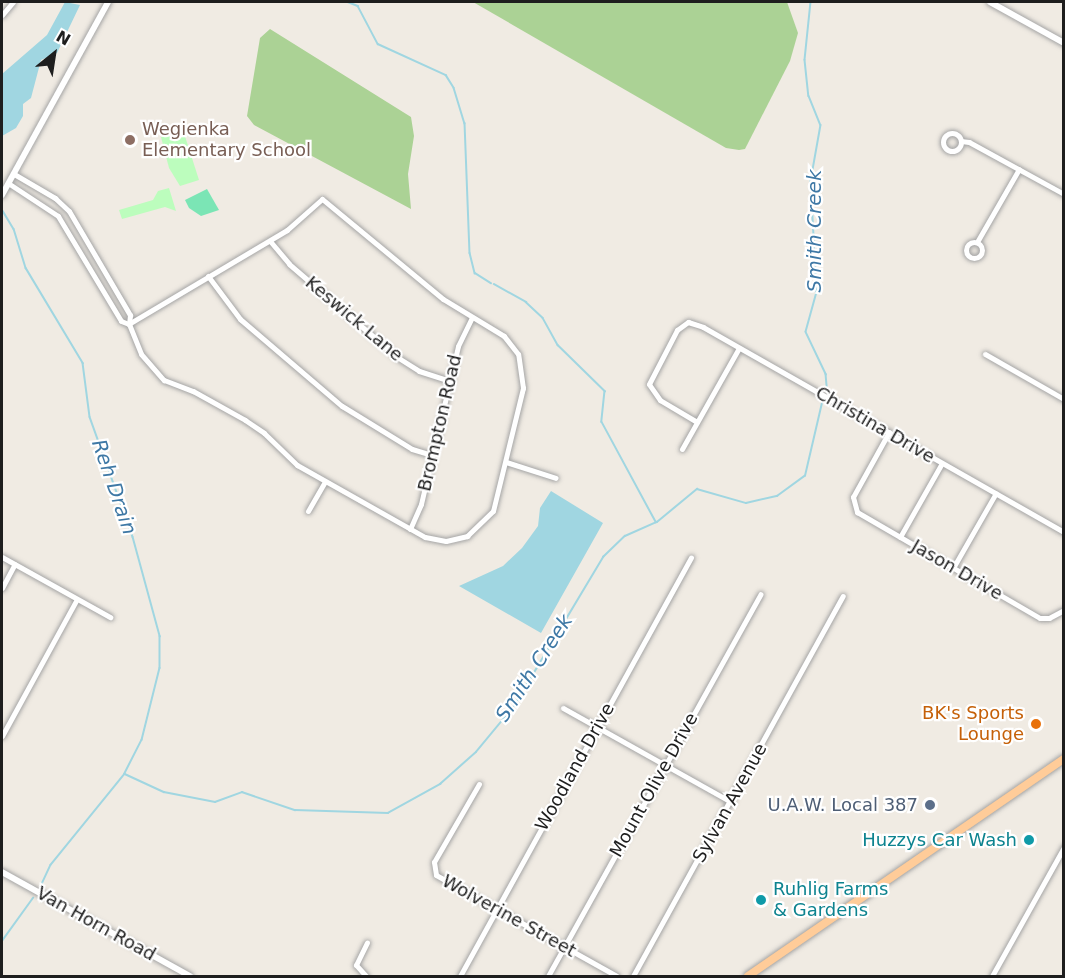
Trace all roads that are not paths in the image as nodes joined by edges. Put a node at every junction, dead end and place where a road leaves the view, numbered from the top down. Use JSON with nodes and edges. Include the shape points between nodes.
{"nodes":[{"id":1,"x":14,"y":2,"type":"edge"},
{"id":2,"x":108,"y":2,"type":"edge"},
{"id":3,"x":990,"y":2,"type":"edge"},
{"id":4,"x":2,"y":15,"type":"edge"},
{"id":5,"x":1064,"y":43,"type":"edge"},
{"id":6,"x":961,"y":141,"type":"dead end"},
{"id":7,"x":1019,"y":169,"type":"junction"},
{"id":8,"x":14,"y":174,"type":"junction"},
{"id":9,"x":8,"y":183,"type":"junction"},
{"id":10,"x":1064,"y":194,"type":"edge"},
{"id":11,"x":2,"y":195,"type":"edge"},
{"id":12,"x":82,"y":232,"type":"junction"},
{"id":13,"x":72,"y":238,"type":"junction"},
{"id":14,"x":270,"y":241,"type":"junction"},
{"id":15,"x":977,"y":242,"type":"dead end"},
{"id":16,"x":108,"y":276,"type":"junction"},
{"id":17,"x":208,"y":276,"type":"junction"},
{"id":18,"x":98,"y":282,"type":"junction"},
{"id":19,"x":472,"y":317,"type":"junction"},
{"id":20,"x":129,"y":324,"type":"junction"},
{"id":21,"x":739,"y":348,"type":"junction"},
{"id":22,"x":985,"y":354,"type":"dead end"},
{"id":23,"x":450,"y":381,"type":"junction"},
{"id":24,"x":1064,"y":399,"type":"edge"},
{"id":25,"x":697,"y":422,"type":"junction"},
{"id":26,"x":889,"y":432,"type":"junction"},
{"id":27,"x":682,"y":449,"type":"dead end"},
{"id":28,"x":432,"y":455,"type":"junction"},
{"id":29,"x":506,"y":462,"type":"junction"},
{"id":30,"x":942,"y":463,"type":"junction"},
{"id":31,"x":556,"y":477,"type":"dead end"},
{"id":32,"x":325,"y":481,"type":"junction"},
{"id":33,"x":996,"y":494,"type":"junction"},
{"id":34,"x":308,"y":510,"type":"dead end"},
{"id":35,"x":410,"y":529,"type":"junction"},
{"id":36,"x":1064,"y":532,"type":"edge"},
{"id":37,"x":900,"y":537,"type":"junction"},
{"id":38,"x":2,"y":557,"type":"edge"},
{"id":39,"x":691,"y":558,"type":"dead end"},
{"id":40,"x":15,"y":564,"type":"junction"},
{"id":41,"x":953,"y":568,"type":"junction"},
{"id":42,"x":2,"y":588,"type":"edge"},
{"id":43,"x":761,"y":594,"type":"dead end"},
{"id":44,"x":843,"y":596,"type":"dead end"},
{"id":45,"x":77,"y":599,"type":"junction"},
{"id":46,"x":1064,"y":610,"type":"edge"},
{"id":47,"x":110,"y":617,"type":"dead end"},
{"id":48,"x":563,"y":708,"type":"dead end"},
{"id":49,"x":598,"y":728,"type":"junction"},
{"id":50,"x":2,"y":736,"type":"edge"},
{"id":51,"x":1062,"y":762,"type":"edge"},
{"id":52,"x":665,"y":765,"type":"junction"},
{"id":53,"x":479,"y":784,"type":"dead end"},
{"id":54,"x":731,"y":802,"type":"junction"},
{"id":55,"x":1063,"y":848,"type":"edge"},
{"id":56,"x":2,"y":872,"type":"edge"},
{"id":57,"x":497,"y":910,"type":"junction"},
{"id":58,"x":367,"y":942,"type":"dead end"},
{"id":59,"x":564,"y":947,"type":"junction"},
{"id":60,"x":190,"y":976,"type":"edge"},
{"id":61,"x":366,"y":976,"type":"edge"},
{"id":62,"x":460,"y":976,"type":"edge"},
{"id":63,"x":548,"y":976,"type":"edge"},
{"id":64,"x":617,"y":976,"type":"edge"},
{"id":65,"x":633,"y":976,"type":"edge"},
{"id":66,"x":748,"y":976,"type":"edge"},
{"id":67,"x":992,"y":976,"type":"edge"}],
"edges":[{"from":1,"to":4,"type":"street"},
{"from":2,"to":8,"type":"street"},
{"from":3,"to":5,"type":"street"},
{"from":6,"to":7,"type":"street"},
{"from":7,"to":10,"type":"street"},
{"from":7,"to":15,"type":"street"},
{"from":8,"to":9,"type":"street"},
{"from":8,"to":12,"type":"street","via":[[55,198]]},
{"from":9,"to":11,"type":"street"},
{"from":9,"to":13,"type":"street","via":[[49,208]]},
{"from":12,"to":13,"type":"street"},
{"from":12,"to":16,"type":"street"},
{"from":13,"to":18,"type":"street"},
{"from":14,"to":17,"type":"street"},
{"from":14,"to":19,"type":"street","via":[[322,199],[443,299]]},
{"from":14,"to":23,"type":"street","name":"Keswick Lane","via":[[289,264],[397,357],[419,371]]},
{"from":16,"to":18,"type":"street"},
{"from":16,"to":20,"type":"street","via":[[129,315]]},
{"from":17,"to":20,"type":"street"},
{"from":17,"to":28,"type":"street","via":[[240,319],[342,406],[412,449]]},
{"from":18,"to":20,"type":"street","via":[[121,321]]},
{"from":19,"to":23,"type":"street","name":"Brompton Road","via":[[460,341]]},
{"from":19,"to":29,"type":"street","via":[[508,340],[523,370],[523,388]]},
{"from":20,"to":32,"type":"street","via":[[141,354],[159,376],[252,424],[291,461]]},
{"from":21,"to":25,"type":"street"},
{"from":21,"to":25,"type":"street","name":"Christina Drive","via":[[695,323],[685,323],[677,330],[651,378],[650,389],[660,400]]},
{"from":21,"to":26,"type":"street","name":"Christina Drive"},
{"from":22,"to":24,"type":"street"},
{"from":23,"to":28,"type":"street","name":"Brompton Road"},
{"from":25,"to":27,"type":"street"},
{"from":26,"to":30,"type":"street","name":"Christina Drive"},
{"from":26,"to":37,"type":"street","name":"Jason Drive","via":[[853,496],[853,507]]},
{"from":28,"to":35,"type":"street","name":"Brompton Road","via":[[420,508]]},
{"from":29,"to":31,"type":"street"},
{"from":29,"to":35,"type":"street","via":[[495,507],[478,529],[446,541]]},
{"from":30,"to":33,"type":"street","name":"Christina Drive"},
{"from":30,"to":37,"type":"street"},
{"from":32,"to":34,"type":"street"},
{"from":32,"to":35,"type":"street"},
{"from":33,"to":36,"type":"street","name":"Christina Drive"},
{"from":33,"to":41,"type":"street"},
{"from":37,"to":41,"type":"street","name":"Jason Drive"},
{"from":38,"to":40,"type":"street"},
{"from":39,"to":49,"type":"street","name":"Woodland Drive"},
{"from":40,"to":42,"type":"street"},
{"from":40,"to":45,"type":"street"},
{"from":41,"to":46,"type":"street","name":"Jason Drive","via":[[1040,618]]},
{"from":43,"to":52,"type":"street","name":"Mount Olive Drive"},
{"from":44,"to":54,"type":"street","name":"Sylvan Avenue"},
{"from":45,"to":47,"type":"street"},
{"from":45,"to":50,"type":"street"},
{"from":48,"to":49,"type":"street"},
{"from":49,"to":52,"type":"street"},
{"from":49,"to":57,"type":"street","name":"Woodland Drive"},
{"from":51,"to":66,"type":"main road"},
{"from":52,"to":54,"type":"street"},
{"from":52,"to":59,"type":"street","name":"Mount Olive Drive"},
{"from":53,"to":57,"type":"street","name":"Wolverine Street","via":[[434,862],[434,872]]},
{"from":54,"to":65,"type":"street","name":"Sylvan Avenue"},
{"from":55,"to":67,"type":"street"},
{"from":56,"to":60,"type":"street","name":"Van Horn Road"},
{"from":57,"to":59,"type":"street","name":"Wolverine Street"},
{"from":57,"to":62,"type":"street","name":"Woodland Drive"},
{"from":58,"to":61,"type":"street","via":[[356,964]]},
{"from":59,"to":63,"type":"street","name":"Mount Olive Drive"},
{"from":59,"to":64,"type":"street","name":"Wolverine Street"}]}
